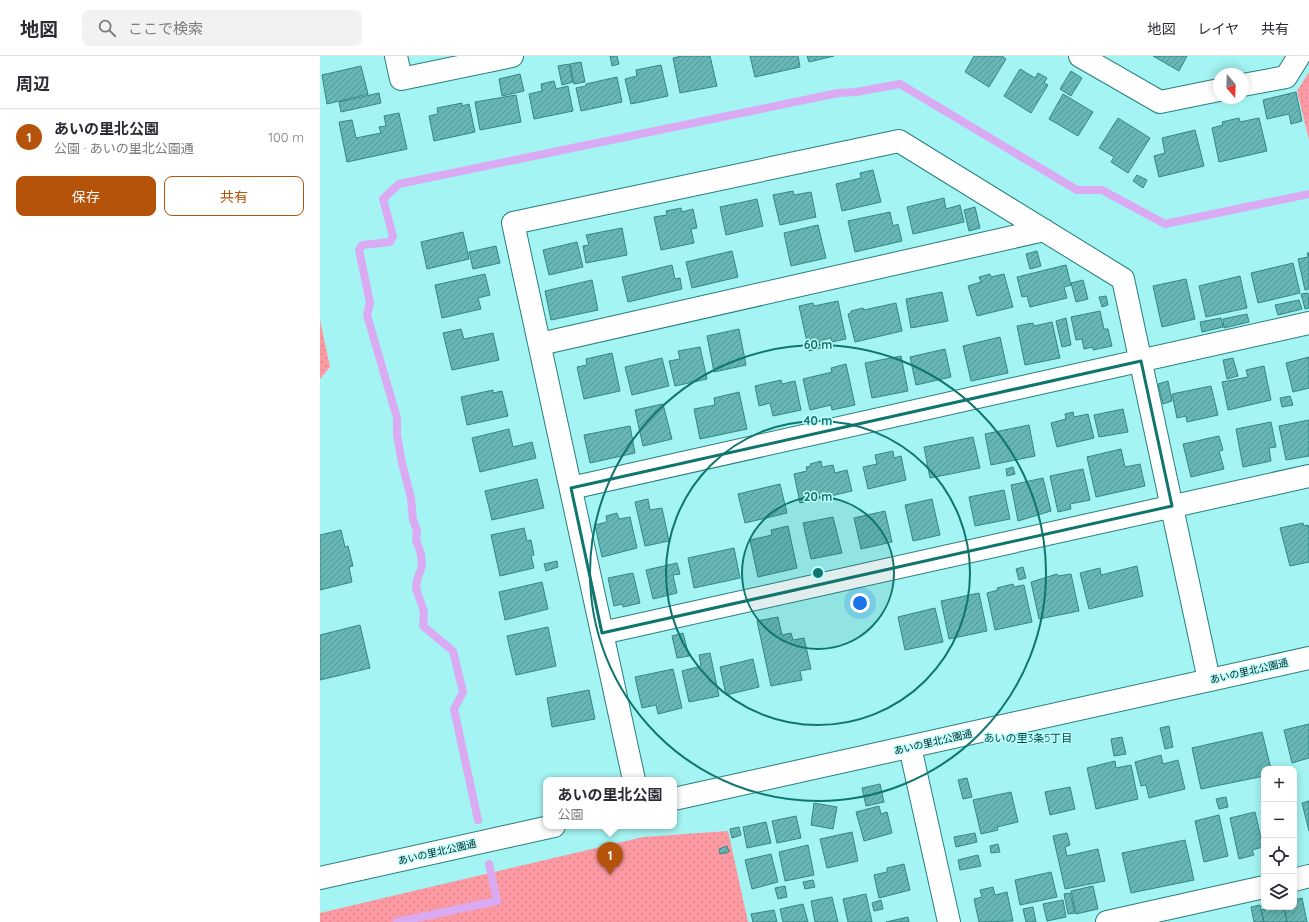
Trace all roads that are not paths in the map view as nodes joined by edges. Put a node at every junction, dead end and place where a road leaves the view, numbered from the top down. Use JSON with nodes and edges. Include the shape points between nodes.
{"nodes":[{"id":1,"x":396,"y":56,"type":"edge"},
{"id":2,"x":512,"y":56,"type":"edge"},
{"id":3,"x":1080,"y":56,"type":"edge"},
{"id":4,"x":1299,"y":56,"type":"edge"},
{"id":5,"x":1249,"y":84,"type":"edge"},
{"id":6,"x":1213,"y":91,"type":"edge"},
{"id":7,"x":1044,"y":230,"type":"junction"},
{"id":8,"x":1309,"y":323,"type":"edge"},
{"id":9,"x":540,"y":344,"type":"junction"},
{"id":10,"x":1141,"y":361,"type":"junction"},
{"id":11,"x":1309,"y":476,"type":"edge"},
{"id":12,"x":571,"y":488,"type":"junction"},
{"id":13,"x":1172,"y":506,"type":"junction"},
{"id":14,"x":602,"y":633,"type":"junction"},
{"id":15,"x":1309,"y":658,"type":"edge"},
{"id":16,"x":1209,"y":680,"type":"junction"},
{"id":17,"x":910,"y":747,"type":"junction"},
{"id":18,"x":633,"y":777,"type":"edge"},
{"id":19,"x":677,"y":798,"type":"edge"},
{"id":20,"x":543,"y":828,"type":"edge"},
{"id":21,"x":1309,"y":876,"type":"edge"},
{"id":22,"x":320,"y":878,"type":"edge"},
{"id":23,"x":1297,"y":879,"type":"edge"},
{"id":24,"x":1261,"y":887,"type":"edge"},
{"id":25,"x":1136,"y":919,"type":"edge"},
{"id":26,"x":949,"y":922,"type":"edge"},
{"id":27,"x":1106,"y":922,"type":"edge"}],
"edges":[{"from":1,"to":2,"type":"street","via":[[402,79]]},
{"from":3,"to":6,"type":"street","via":[[1160,102]]},
{"from":4,"to":5,"type":"street","via":[[1286,77]]},
{"from":7,"to":9,"type":"street"},
{"from":7,"to":9,"type":"street","via":[[899,141],[513,223]]},
{"from":7,"to":10,"type":"street","via":[[1123,279]]},
{"from":8,"to":10,"type":"street"},
{"from":9,"to":12,"type":"street"},
{"from":10,"to":12,"type":"street"},
{"from":10,"to":13,"type":"street"},
{"from":11,"to":13,"type":"street"},
{"from":12,"to":14,"type":"street"},
{"from":13,"to":14,"type":"street"},
{"from":13,"to":16,"type":"street"},
{"from":14,"to":18,"type":"street"},
{"from":15,"to":16,"type":"street","name":"あいの里北公園通"},
{"from":16,"to":17,"type":"street","name":"あいの里北公園通"},
{"from":17,"to":19,"type":"street","name":"あいの里北公園通"},
{"from":17,"to":26,"type":"street"},
{"from":20,"to":22,"type":"street","name":"あいの里北公園通"},
{"from":21,"to":23,"type":"street"},
{"from":24,"to":25,"type":"street"},
{"from":25,"to":27,"type":"street"}]}
